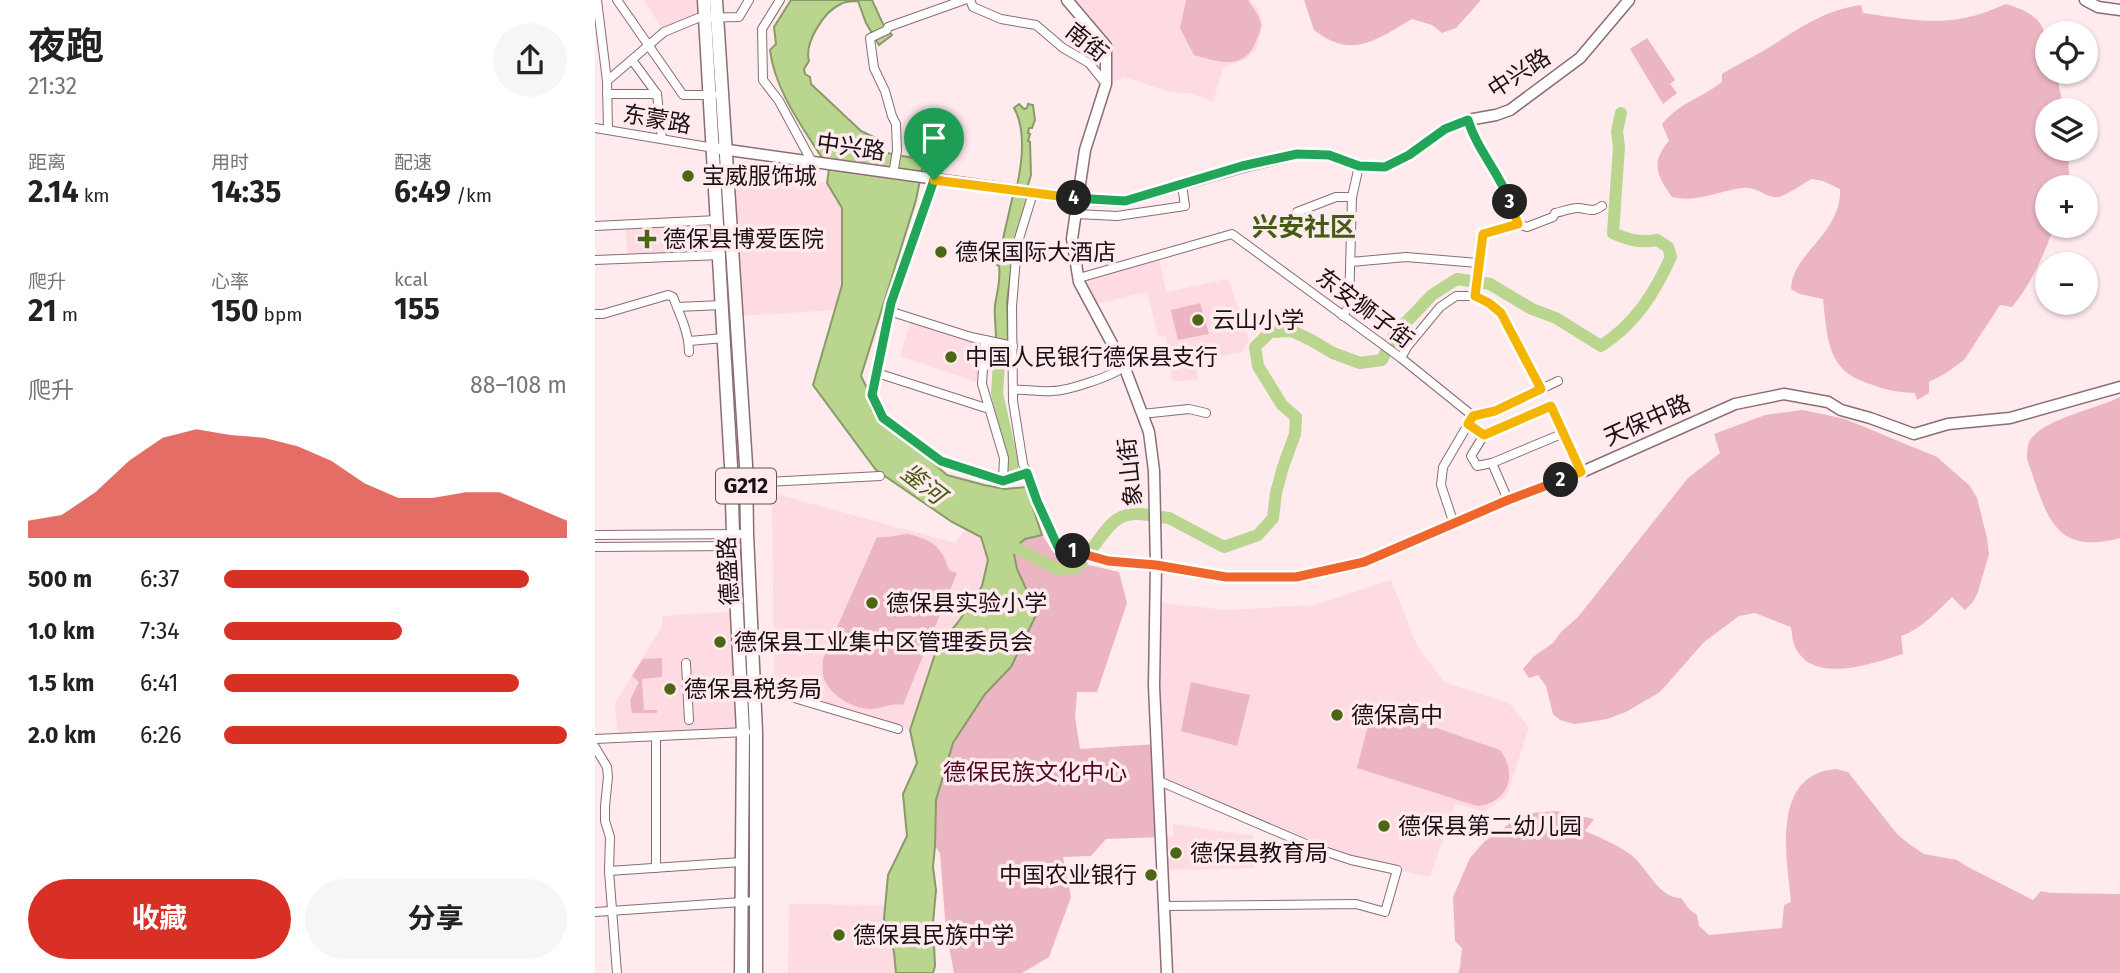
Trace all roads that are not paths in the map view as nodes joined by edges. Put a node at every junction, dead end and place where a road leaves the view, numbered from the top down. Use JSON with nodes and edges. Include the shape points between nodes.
{"nodes":[{"id":1,"x":597,"y":0,"type":"edge"},
{"id":2,"x":617,"y":0,"type":"edge"},
{"id":3,"x":703,"y":0,"type":"edge"},
{"id":4,"x":716,"y":0,"type":"edge"},
{"id":5,"x":749,"y":0,"type":"edge"},
{"id":6,"x":781,"y":0,"type":"edge"},
{"id":7,"x":964,"y":0,"type":"edge"},
{"id":8,"x":970,"y":0,"type":"edge"},
{"id":9,"x":1067,"y":0,"type":"edge"},
{"id":10,"x":1629,"y":0,"type":"edge"},
{"id":11,"x":2085,"y":0,"type":"edge"},
{"id":12,"x":2120,"y":10,"type":"edge"},
{"id":13,"x":711,"y":17,"type":"junction"},
{"id":14,"x":649,"y":45,"type":"junction"},
{"id":15,"x":632,"y":60,"type":"junction"},
{"id":16,"x":607,"y":81,"type":"junction"},
{"id":17,"x":1106,"y":84,"type":"junction"},
{"id":18,"x":607,"y":94,"type":"junction"},
{"id":19,"x":657,"y":94,"type":"junction"},
{"id":20,"x":717,"y":94,"type":"junction"},
{"id":21,"x":1468,"y":120,"type":"junction"},
{"id":22,"x":595,"y":128,"type":"edge"},
{"id":23,"x":608,"y":130,"type":"junction"},
{"id":24,"x":662,"y":139,"type":"junction"},
{"id":25,"x":720,"y":149,"type":"junction"},
{"id":26,"x":812,"y":162,"type":"junction"},
{"id":27,"x":1359,"y":166,"type":"junction"},
{"id":28,"x":893,"y":174,"type":"junction"},
{"id":29,"x":930,"y":179,"type":"junction"},
{"id":30,"x":1182,"y":185,"type":"junction"},
{"id":31,"x":1033,"y":193,"type":"junction"},
{"id":32,"x":1352,"y":197,"type":"junction"},
{"id":33,"x":1079,"y":199,"type":"junction"},
{"id":34,"x":1602,"y":205,"type":"dead end"},
{"id":35,"x":1297,"y":212,"type":"dead end"},
{"id":36,"x":1076,"y":214,"type":"junction"},
{"id":37,"x":717,"y":220,"type":"junction"},
{"id":38,"x":1518,"y":224,"type":"junction"},
{"id":39,"x":595,"y":226,"type":"edge"},
{"id":40,"x":733,"y":255,"type":"junction"},
{"id":41,"x":719,"y":256,"type":"junction"},
{"id":42,"x":595,"y":260,"type":"edge"},
{"id":43,"x":1351,"y":262,"type":"junction"},
{"id":44,"x":1478,"y":263,"type":"junction"},
{"id":45,"x":1079,"y":278,"type":"junction"},
{"id":46,"x":1475,"y":296,"type":"junction"},
{"id":47,"x":722,"y":305,"type":"junction"},
{"id":48,"x":677,"y":307,"type":"junction"},
{"id":49,"x":889,"y":311,"type":"junction"},
{"id":50,"x":595,"y":314,"type":"edge"},
{"id":51,"x":1343,"y":316,"type":"junction"},
{"id":52,"x":724,"y":338,"type":"junction"},
{"id":53,"x":985,"y":340,"type":"junction"},
{"id":54,"x":689,"y":341,"type":"junction"},
{"id":55,"x":1013,"y":346,"type":"junction"},
{"id":56,"x":689,"y":352,"type":"dead end"},
{"id":57,"x":1401,"y":358,"type":"junction"},
{"id":58,"x":1124,"y":366,"type":"junction"},
{"id":59,"x":877,"y":373,"type":"junction"},
{"id":60,"x":1558,"y":381,"type":"dead end"},
{"id":61,"x":2120,"y":387,"type":"edge"},
{"id":62,"x":1541,"y":389,"type":"junction"},
{"id":63,"x":1013,"y":390,"type":"junction"},
{"id":64,"x":989,"y":409,"type":"junction"},
{"id":65,"x":1142,"y":414,"type":"junction"},
{"id":66,"x":1206,"y":414,"type":"dead end"},
{"id":67,"x":1471,"y":420,"type":"junction"},
{"id":68,"x":1564,"y":433,"type":"junction"},
{"id":69,"x":1484,"y":435,"type":"junction"},
{"id":70,"x":1492,"y":463,"type":"junction"},
{"id":71,"x":1581,"y":472,"type":"junction"},
{"id":72,"x":1027,"y":473,"type":"junction"},
{"id":73,"x":880,"y":476,"type":"dead end"},
{"id":74,"x":1003,"y":481,"type":"junction"},
{"id":75,"x":746,"y":482,"type":"junction"},
{"id":76,"x":1508,"y":500,"type":"junction"},
{"id":77,"x":1454,"y":524,"type":"junction"},
{"id":78,"x":595,"y":535,"type":"edge"},
{"id":79,"x":733,"y":540,"type":"junction"},
{"id":80,"x":748,"y":540,"type":"junction"},
{"id":81,"x":595,"y":547,"type":"edge"},
{"id":82,"x":1156,"y":565,"type":"junction"},
{"id":83,"x":686,"y":663,"type":"dead end"},
{"id":84,"x":747,"y":687,"type":"junction"},
{"id":85,"x":688,"y":690,"type":"junction"},
{"id":86,"x":689,"y":720,"type":"dead end"},
{"id":87,"x":898,"y":729,"type":"dead end"},
{"id":88,"x":749,"y":732,"type":"junction"},
{"id":89,"x":656,"y":737,"type":"junction"},
{"id":90,"x":595,"y":740,"type":"edge"},
{"id":91,"x":595,"y":747,"type":"edge"},
{"id":92,"x":1159,"y":780,"type":"junction"},
{"id":93,"x":741,"y":862,"type":"junction"},
{"id":94,"x":656,"y":868,"type":"junction"},
{"id":95,"x":609,"y":872,"type":"junction"},
{"id":96,"x":756,"y":901,"type":"junction"},
{"id":97,"x":741,"y":902,"type":"junction"},
{"id":98,"x":1165,"y":906,"type":"junction"},
{"id":99,"x":611,"y":911,"type":"junction"},
{"id":100,"x":595,"y":912,"type":"edge"},
{"id":101,"x":617,"y":973,"type":"edge"},
{"id":102,"x":741,"y":973,"type":"edge"},
{"id":103,"x":756,"y":973,"type":"edge"},
{"id":104,"x":1167,"y":973,"type":"edge"}],
"edges":[{"from":1,"to":16,"type":"street"},
{"from":2,"to":14,"type":"street"},
{"from":3,"to":13,"type":"highway","number":"G212"},
{"from":4,"to":13,"type":"highway","name":"德盛路","number":"G212"},
{"from":5,"to":13,"type":"street","via":[[739,17]]},
{"from":6,"to":26,"type":"street","via":[[762,29],[763,80]]},
{"from":7,"to":28,"type":"street","via":[[870,38],[874,68],[897,124]]},
{"from":8,"to":17,"type":"street","name":"南街","via":[[973,7],[1001,19],[1036,25],[1089,63]]},
{"from":9,"to":17,"type":"main road","name":"象山街","via":[[1106,46]]},
{"from":10,"to":21,"type":"main road","name":"中兴路","via":[[1580,58],[1510,110]]},
{"from":11,"to":12,"type":"main road"},
{"from":13,"to":14,"type":"street","via":[[664,32]]},
{"from":13,"to":20,"type":"highway","name":"德盛路","number":"G212"},
{"from":14,"to":15,"type":"street"},
{"from":14,"to":20,"type":"street","via":[[683,96]]},
{"from":15,"to":16,"type":"street"},
{"from":15,"to":19,"type":"street"},
{"from":16,"to":18,"type":"street"},
{"from":17,"to":33,"type":"main road","name":"象山街","via":[[1086,150]]},
{"from":18,"to":19,"type":"street"},
{"from":18,"to":23,"type":"street"},
{"from":19,"to":24,"type":"street"},
{"from":20,"to":25,"type":"highway","name":"德盛路","number":"G212"},
{"from":21,"to":27,"type":"main road","name":"中兴路","via":[[1445,129],[1385,167]]},
{"from":21,"to":38,"type":"street"},
{"from":22,"to":23,"type":"street","name":"东蒙路"},
{"from":23,"to":24,"type":"street","name":"东蒙路"},
{"from":24,"to":25,"type":"street","name":"东蒙路"},
{"from":25,"to":26,"type":"main road","name":"中兴路"},
{"from":25,"to":37,"type":"highway","number":"G212"},
{"from":25,"to":40,"type":"highway","name":"德盛路","number":"G212"},
{"from":26,"to":28,"type":"main road","name":"中兴路"},
{"from":27,"to":30,"type":"main road","name":"中兴路","via":[[1329,155],[1297,154]]},
{"from":27,"to":32,"type":"street"},
{"from":28,"to":29,"type":"main road","name":"中兴路"},
{"from":29,"to":31,"type":"main road","name":"中兴路"},
{"from":29,"to":49,"type":"street"},
{"from":30,"to":33,"type":"main road","name":"中兴路","via":[[1125,201]]},
{"from":30,"to":36,"type":"street","via":[[1185,206],[1117,216]]},
{"from":31,"to":33,"type":"main road","name":"中兴路"},
{"from":31,"to":55,"type":"street","via":[[1017,245]]},
{"from":32,"to":35,"type":"street","via":[[1336,197]]},
{"from":32,"to":43,"type":"street"},
{"from":33,"to":36,"type":"main road","name":"象山街"},
{"from":34,"to":38,"type":"street","via":[[1596,210],[1555,213],[1527,227]]},
{"from":36,"to":45,"type":"main road","name":"象山街","via":[[1072,239]]},
{"from":37,"to":39,"type":"street"},
{"from":37,"to":41,"type":"highway","number":"G212"},
{"from":38,"to":44,"type":"street","via":[[1483,234]]},
{"from":40,"to":41,"type":"street"},
{"from":40,"to":75,"type":"highway","name":"德盛路","number":"G212"},
{"from":41,"to":42,"type":"street"},
{"from":41,"to":47,"type":"highway","number":"G212"},
{"from":43,"to":44,"type":"street","via":[[1406,257]]},
{"from":43,"to":51,"type":"street","via":[[1349,306]]},
{"from":44,"to":46,"type":"street"},
{"from":45,"to":51,"type":"street","name":"东安狮子街","via":[[1232,234]]},
{"from":45,"to":58,"type":"main road","name":"象山街"},
{"from":46,"to":57,"type":"street","via":[[1456,296],[1440,307]]},
{"from":46,"to":62,"type":"street","via":[[1501,313]]},
{"from":47,"to":48,"type":"street"},
{"from":47,"to":52,"type":"highway","number":"G212"},
{"from":48,"to":50,"type":"street","via":[[668,295]]},
{"from":48,"to":54,"type":"street"},
{"from":49,"to":53,"type":"street"},
{"from":49,"to":59,"type":"street"},
{"from":51,"to":57,"type":"street","name":"东安狮子街"},
{"from":52,"to":54,"type":"street"},
{"from":52,"to":79,"type":"highway","number":"G212"},
{"from":53,"to":55,"type":"street"},
{"from":53,"to":64,"type":"street","via":[[982,384]]},
{"from":54,"to":56,"type":"street"},
{"from":55,"to":63,"type":"street"},
{"from":57,"to":67,"type":"street","name":"东安狮子街"},
{"from":58,"to":63,"type":"street","via":[[1119,372],[1052,391]]},
{"from":58,"to":65,"type":"main road","name":"象山街"},
{"from":59,"to":64,"type":"street"},
{"from":59,"to":74,"type":"street","via":[[872,395],[883,418],[941,461]]},
{"from":60,"to":62,"type":"street"},
{"from":61,"to":71,"type":"main road","name":"天保中路","via":[[2011,418],[1948,424],[1914,434],[1828,402],[1784,394],[1735,404]]},
{"from":62,"to":67,"type":"street"},
{"from":63,"to":72,"type":"street"},
{"from":64,"to":74,"type":"street","via":[[1004,458]]},
{"from":65,"to":66,"type":"street","via":[[1189,410]]},
{"from":65,"to":82,"type":"main road","name":"象山街","via":[[1154,471]]},
{"from":67,"to":69,"type":"street","name":"东安狮子街"},
{"from":67,"to":77,"type":"street","via":[[1443,467],[1441,485]]},
{"from":68,"to":69,"type":"street","via":[[1551,406]]},
{"from":68,"to":70,"type":"street"},
{"from":68,"to":71,"type":"street"},
{"from":69,"to":70,"type":"street","via":[[1471,456],[1478,466]]},
{"from":70,"to":76,"type":"street"},
{"from":71,"to":76,"type":"main road","name":"天保中路"},
{"from":72,"to":74,"type":"street"},
{"from":72,"to":82,"type":"street","via":[[1058,547],[1108,561]]},
{"from":73,"to":75,"type":"street"},
{"from":75,"to":80,"type":"highway","name":"德盛路","number":"G212"},
{"from":76,"to":77,"type":"main road","name":"天保中路"},
{"from":77,"to":82,"type":"main road","name":"天保中路","via":[[1364,562],[1296,577],[1226,577]]},
{"from":78,"to":79,"type":"street"},
{"from":79,"to":80,"type":"street"},
{"from":79,"to":81,"type":"street"},
{"from":79,"to":84,"type":"highway","number":"G212"},
{"from":80,"to":84,"type":"highway","name":"德盛路","number":"G212"},
{"from":82,"to":92,"type":"main road","name":"象山街","via":[[1154,686]]},
{"from":83,"to":85,"type":"street"},
{"from":84,"to":85,"type":"street"},
{"from":84,"to":87,"type":"street"},
{"from":84,"to":88,"type":"highway","name":"德盛路","number":"G212"},
{"from":85,"to":86,"type":"street"},
{"from":88,"to":89,"type":"street"},
{"from":88,"to":93,"type":"highway","number":"G212"},
{"from":88,"to":96,"type":"highway","name":"德盛路","number":"G212"},
{"from":89,"to":90,"type":"street"},
{"from":89,"to":94,"type":"street"},
{"from":91,"to":95,"type":"street","via":[[607,767]]},
{"from":92,"to":98,"type":"main road","name":"象山街"},
{"from":92,"to":98,"type":"street","via":[[1315,848],[1397,870],[1385,912],[1356,904]]},
{"from":93,"to":94,"type":"street"},
{"from":93,"to":97,"type":"highway","number":"G212"},
{"from":94,"to":95,"type":"street"},
{"from":95,"to":99,"type":"street"},
{"from":96,"to":97,"type":"street"},
{"from":96,"to":103,"type":"highway","name":"德盛路","number":"G212"},
{"from":97,"to":99,"type":"street"},
{"from":97,"to":102,"type":"highway","number":"G212"},
{"from":98,"to":104,"type":"main road","name":"象山街"},
{"from":99,"to":100,"type":"street"},
{"from":99,"to":101,"type":"street"}]}
